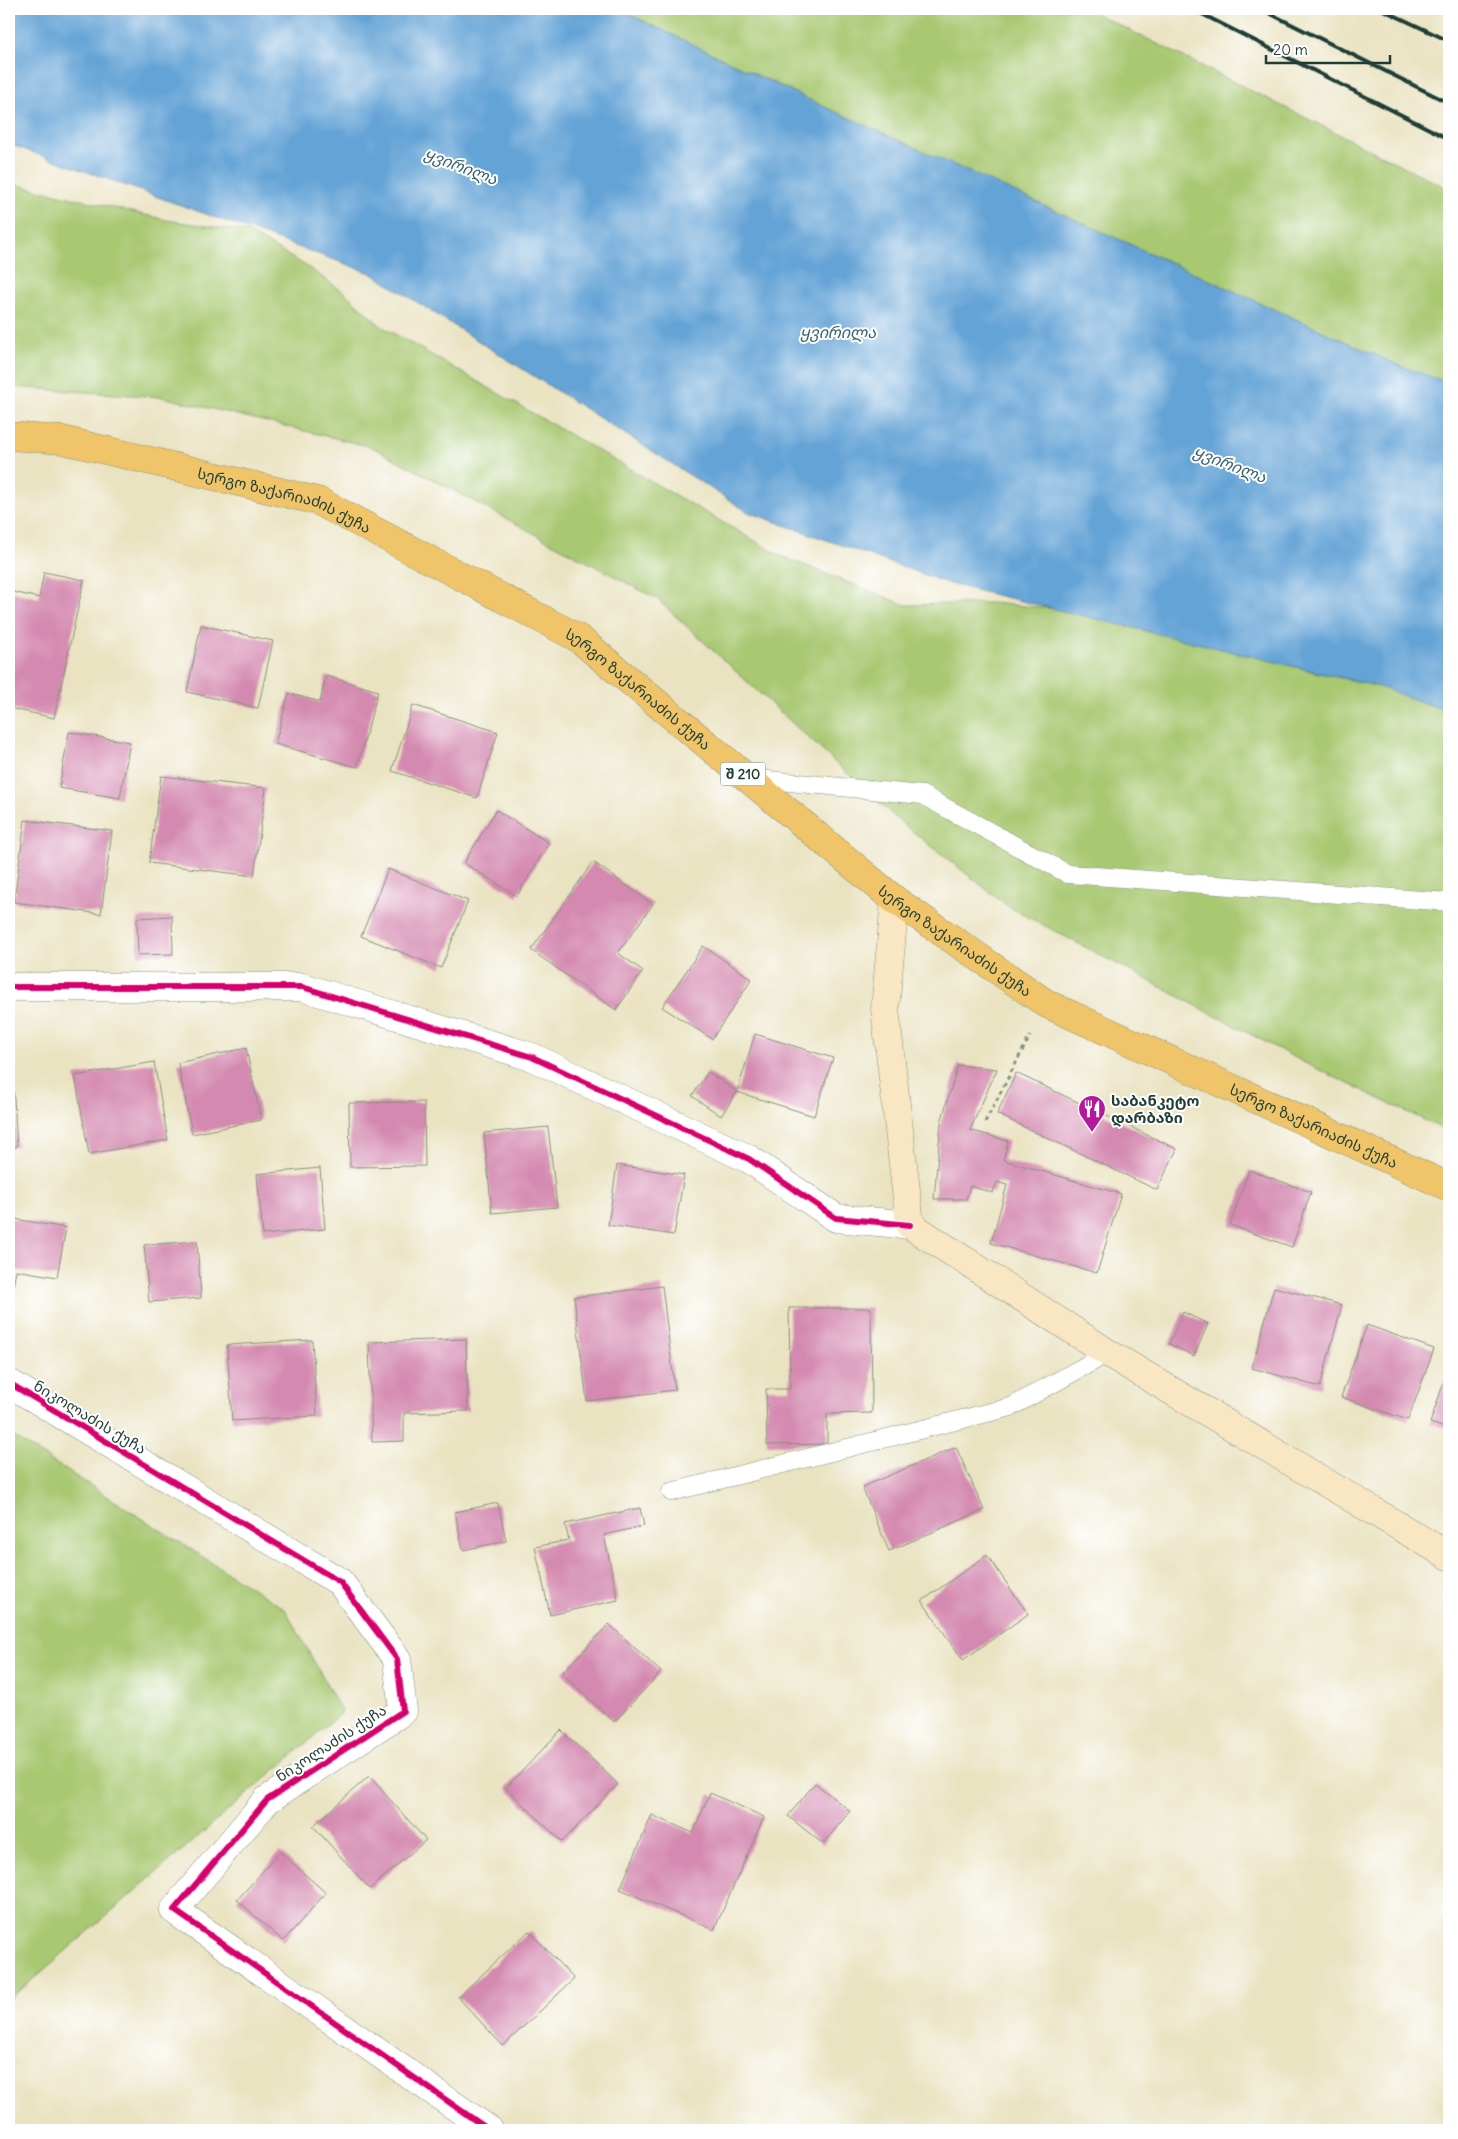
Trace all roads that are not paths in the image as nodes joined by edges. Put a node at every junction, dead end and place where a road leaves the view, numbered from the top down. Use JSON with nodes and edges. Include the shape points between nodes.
{"nodes":[{"id":1,"x":9,"y":436,"type":"edge"},
{"id":2,"x":747,"y":778,"type":"junction"},
{"id":3,"x":896,"y":900,"type":"junction"},
{"id":4,"x":1449,"y":902,"type":"edge"},
{"id":5,"x":9,"y":987,"type":"edge"},
{"id":6,"x":1449,"y":1187,"type":"edge"},
{"id":7,"x":910,"y":1225,"type":"junction"},
{"id":8,"x":1108,"y":1353,"type":"junction"},
{"id":9,"x":9,"y":1383,"type":"edge"},
{"id":10,"x":671,"y":1492,"type":"dead end"},
{"id":11,"x":1449,"y":1556,"type":"edge"},
{"id":12,"x":489,"y":2130,"type":"edge"}],
"edges":[{"from":1,"to":2,"type":"main road","name":"სერგო ზაქარიაძის ქუჩა","number":"შ 210","via":[[63,440],[318,501],[578,638]]},
{"from":2,"to":3,"type":"main road","name":"სერგო ზაქარიაძის ქუჩა","number":"შ 210"},
{"from":2,"to":4,"type":"lane","via":[[922,795],[1068,874]]},
{"from":3,"to":6,"type":"main road","name":"სერგო ზაქარიაძის ქუჩა","number":"შ 210","via":[[1048,1004]]},
{"from":3,"to":7,"type":"main road","via":[[885,1009]]},
{"from":5,"to":7,"type":"street","via":[[302,987],[532,1057],[749,1159],[836,1218]]},
{"from":7,"to":8,"type":"main road"},
{"from":8,"to":10,"type":"lane","via":[[1011,1407]]},
{"from":8,"to":11,"type":"main road"},
{"from":9,"to":12,"type":"street","name":"ნიკოლაძის ქუჩა","via":[[340,1582],[397,1659],[403,1711],[267,1800],[174,1910]]}]}
